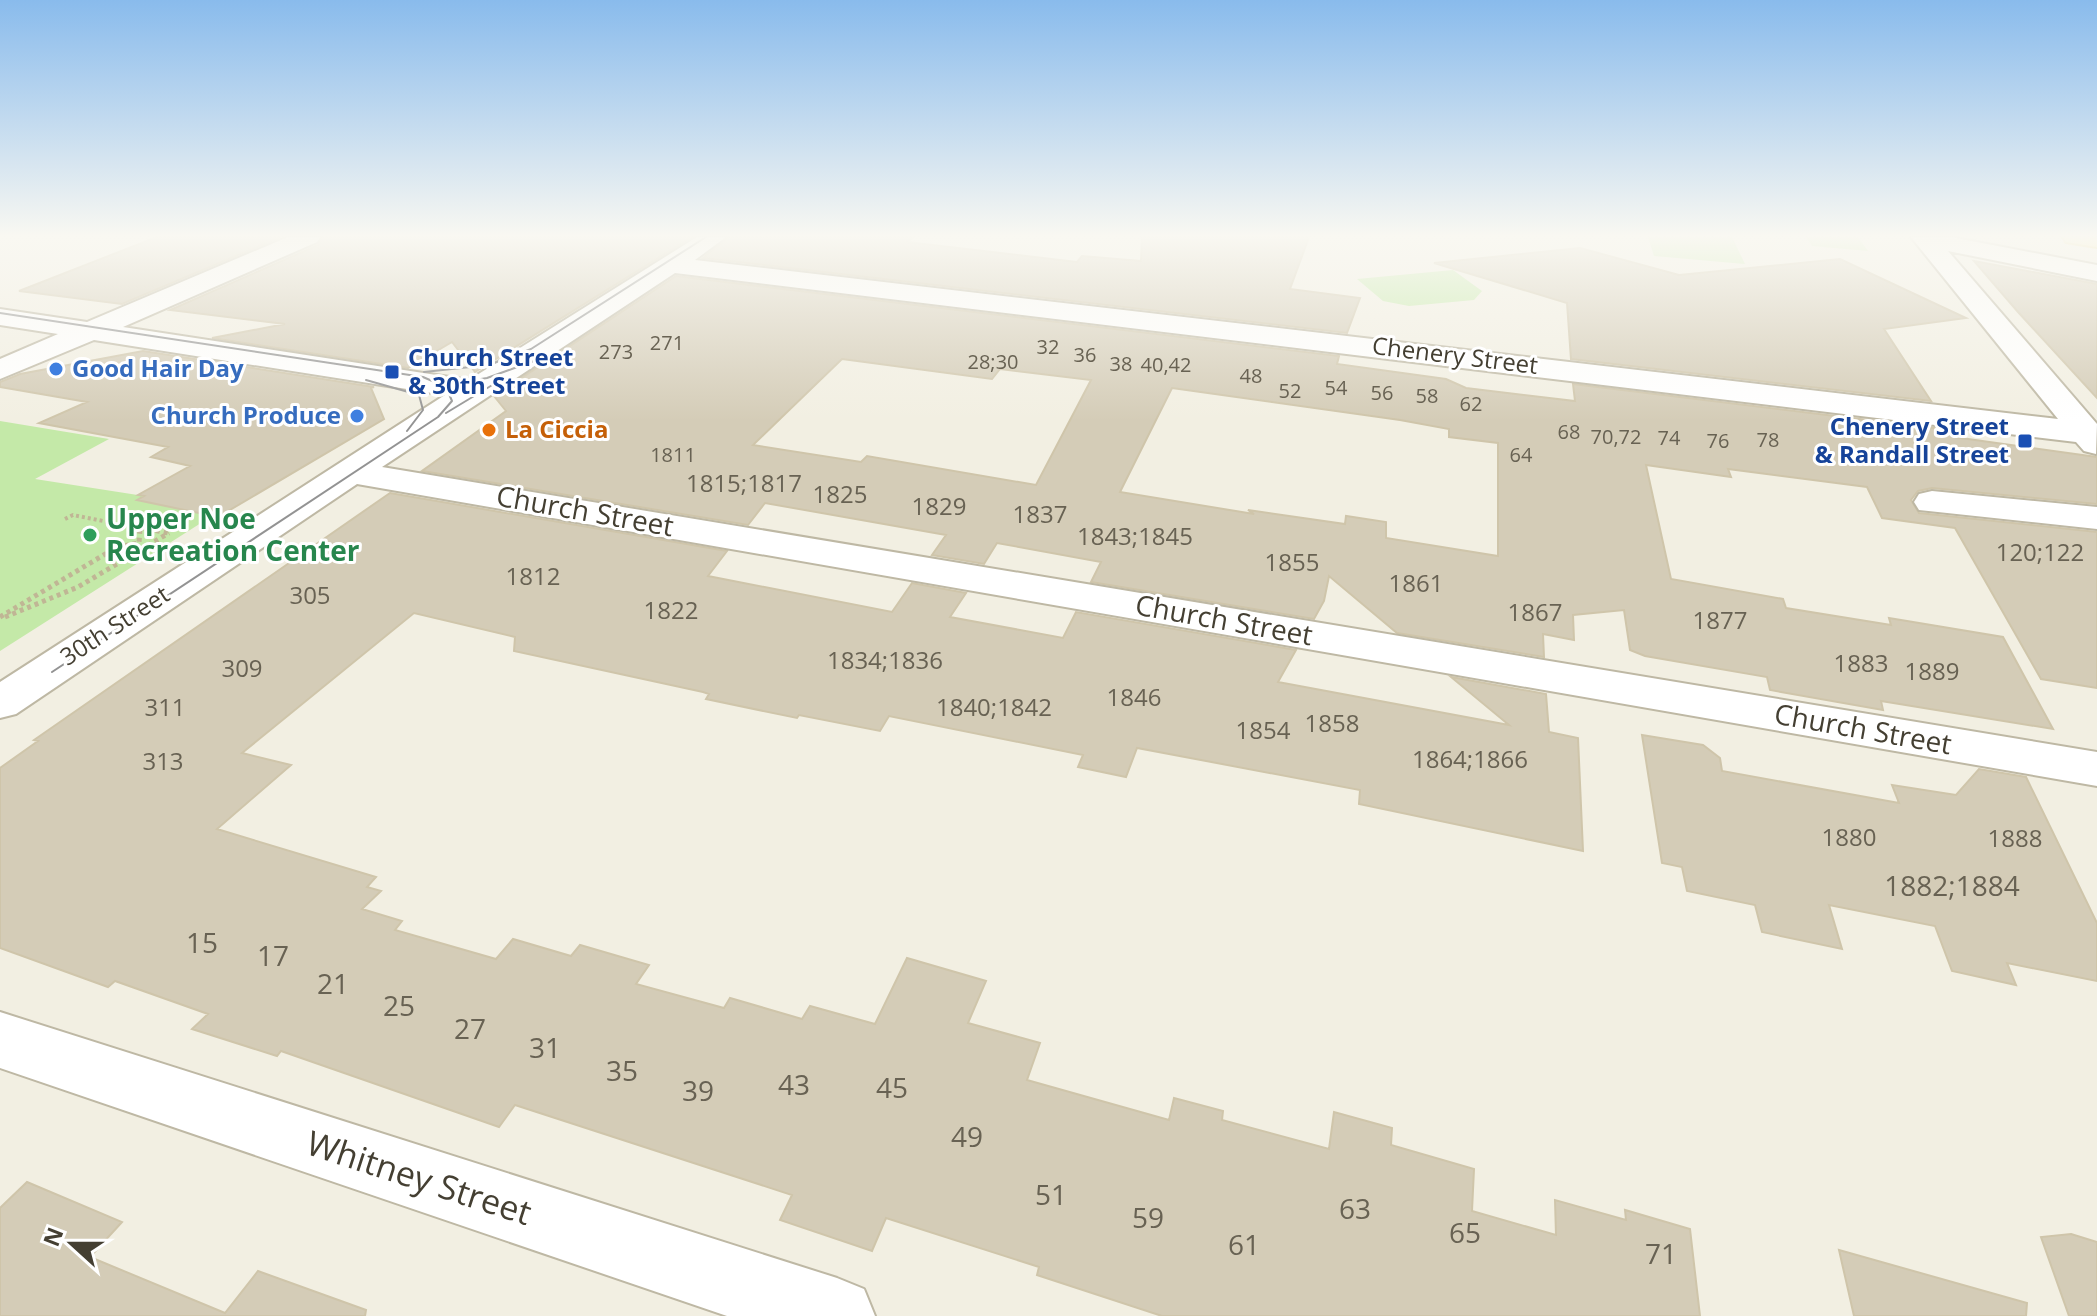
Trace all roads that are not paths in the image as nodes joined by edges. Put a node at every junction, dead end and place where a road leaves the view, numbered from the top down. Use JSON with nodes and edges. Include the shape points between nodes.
{"nodes":[{"id":1,"x":166,"y":298,"type":"edge"},
{"id":2,"x":618,"y":298,"type":"edge"},
{"id":3,"x":946,"y":298,"type":"edge"},
{"id":4,"x":1975,"y":298,"type":"edge"},
{"id":5,"x":0,"y":299,"type":"edge"},
{"id":6,"x":0,"y":317,"type":"edge"},
{"id":7,"x":91,"y":331,"type":"junction"},
{"id":8,"x":0,"y":370,"type":"edge"},
{"id":9,"x":474,"y":390,"type":"junction"},
{"id":10,"x":2093,"y":437,"type":"edge"},
{"id":11,"x":351,"y":472,"type":"junction"},
{"id":12,"x":1932,"y":502,"type":"dead end"},
{"id":13,"x":2097,"y":518,"type":"edge"},
{"id":14,"x":0,"y":703,"type":"edge"},
{"id":15,"x":2097,"y":769,"type":"edge"},
{"id":16,"x":0,"y":1040,"type":"edge"},
{"id":17,"x":837,"y":1316,"type":"edge"}],
"edges":[{"from":1,"to":7,"type":"street"},
{"from":2,"to":9,"type":"street","name":"30th Street"},
{"from":3,"to":10,"type":"street","name":"Chenery Street"},
{"from":4,"to":10,"type":"street"},
{"from":5,"to":7,"type":"street","via":[[84,311]]},
{"from":6,"to":7,"type":"street"},
{"from":7,"to":8,"type":"street"},
{"from":7,"to":9,"type":"street","via":[[88,349],[159,366],[212,373],[344,371]]},
{"from":9,"to":11,"type":"street","name":"30th Street"},
{"from":11,"to":14,"type":"street","name":"30th Street"},
{"from":11,"to":15,"type":"street","name":"Church Street"},
{"from":12,"to":13,"type":"street"},
{"from":16,"to":17,"type":"street","name":"Whitney Street"}]}
